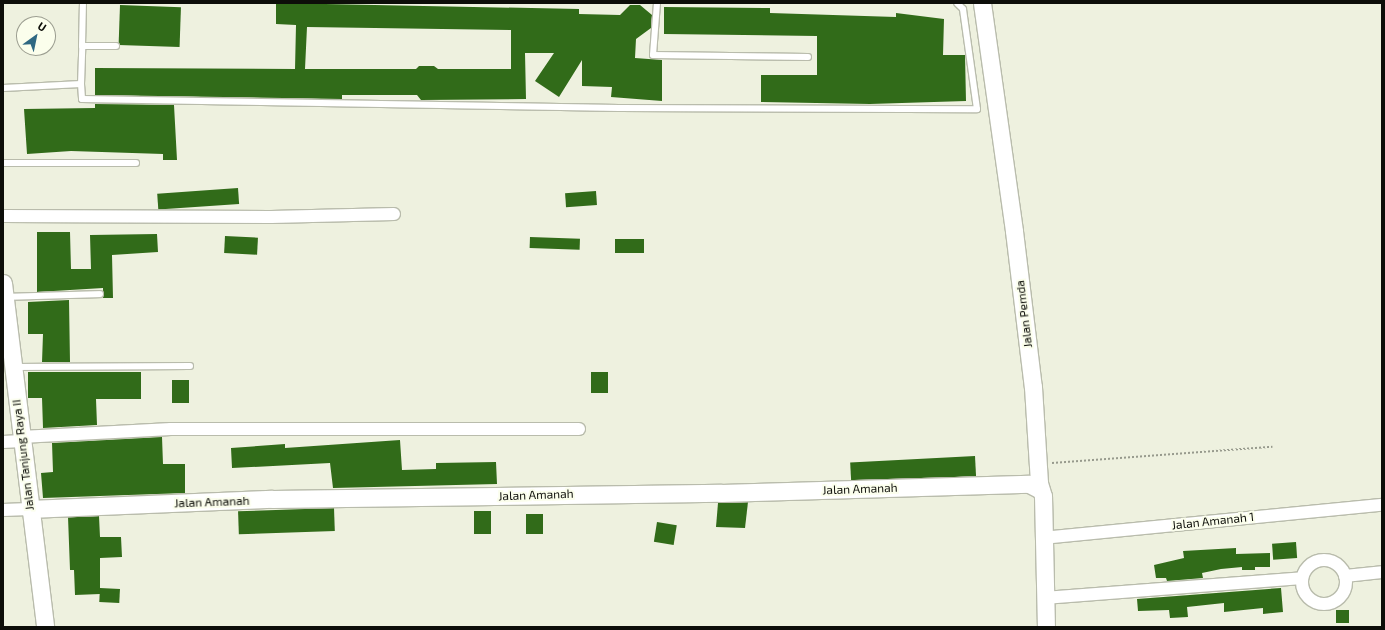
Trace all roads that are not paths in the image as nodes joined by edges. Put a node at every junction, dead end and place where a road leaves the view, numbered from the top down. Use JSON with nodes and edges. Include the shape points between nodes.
{"nodes":[{"id":1,"x":82,"y":3,"type":"edge"},
{"id":2,"x":657,"y":3,"type":"edge"},
{"id":3,"x":957,"y":3,"type":"edge"},
{"id":4,"x":982,"y":3,"type":"edge"},
{"id":5,"x":82,"y":46,"type":"junction"},
{"id":6,"x":116,"y":46,"type":"dead end"},
{"id":7,"x":808,"y":57,"type":"dead end"},
{"id":8,"x":81,"y":84,"type":"junction"},
{"id":9,"x":3,"y":88,"type":"edge"},
{"id":10,"x":3,"y":163,"type":"edge"},
{"id":11,"x":136,"y":163,"type":"dead end"},
{"id":12,"x":394,"y":214,"type":"dead end"},
{"id":13,"x":3,"y":216,"type":"edge"},
{"id":14,"x":100,"y":294,"type":"dead end"},
{"id":15,"x":4,"y":296,"type":"edge"},
{"id":16,"x":190,"y":366,"type":"dead end"},
{"id":17,"x":13,"y":367,"type":"junction"},
{"id":18,"x":578,"y":429,"type":"dead end"},
{"id":19,"x":21,"y":439,"type":"junction"},
{"id":20,"x":3,"y":442,"type":"edge"},
{"id":21,"x":1041,"y":490,"type":"junction"},
{"id":22,"x":1382,"y":505,"type":"edge"},
{"id":23,"x":29,"y":509,"type":"junction"},
{"id":24,"x":3,"y":510,"type":"edge"},
{"id":25,"x":1043,"y":538,"type":"junction"},
{"id":26,"x":1382,"y":572,"type":"edge"},
{"id":27,"x":1345,"y":576,"type":"junction"},
{"id":28,"x":1302,"y":578,"type":"junction"},
{"id":29,"x":1044,"y":598,"type":"junction"},
{"id":30,"x":45,"y":627,"type":"edge"},
{"id":31,"x":1046,"y":627,"type":"edge"}],
"edges":[{"from":1,"to":5,"type":"lane"},
{"from":2,"to":7,"type":"lane","via":[[653,55]]},
{"from":3,"to":8,"type":"lane","via":[[963,9],[977,109],[620,108],[82,99]]},
{"from":4,"to":21,"type":"street","name":"Jalan Pemda","via":[[1014,231]]},
{"from":5,"to":6,"type":"lane"},
{"from":5,"to":8,"type":"lane"},
{"from":8,"to":9,"type":"lane"},
{"from":10,"to":11,"type":"lane"},
{"from":12,"to":13,"type":"street","via":[[271,217]]},
{"from":14,"to":15,"type":"lane"},
{"from":15,"to":17,"type":"street","name":"Jalan Tanjung Raya II"},
{"from":16,"to":17,"type":"lane"},
{"from":17,"to":19,"type":"street","name":"Jalan Tanjung Raya II"},
{"from":18,"to":19,"type":"street","via":[[171,429]]},
{"from":19,"to":20,"type":"street"},
{"from":19,"to":23,"type":"street","name":"Jalan Tanjung Raya II"},
{"from":21,"to":23,"type":"street","name":"Jalan Amanah","via":[[1029,484],[736,492],[272,499]]},
{"from":21,"to":25,"type":"street","name":"Jalan Pemda"},
{"from":22,"to":25,"type":"street","name":"Jalan Amanah 1"},
{"from":23,"to":24,"type":"street"},
{"from":23,"to":30,"type":"street","name":"Jalan Tanjung Raya II"},
{"from":25,"to":29,"type":"street","name":"Jalan Pemda"},
{"from":26,"to":27,"type":"street"},
{"from":27,"to":28,"type":"street","via":[[1336,564],[1322,560],[1309,566]]},
{"from":27,"to":28,"type":"street","via":[[1346,584],[1340,596],[1328,604],[1321,604],[1308,598],[1304,592]]},
{"from":28,"to":29,"type":"street"},
{"from":29,"to":31,"type":"street","name":"Jalan Pemda"}]}
